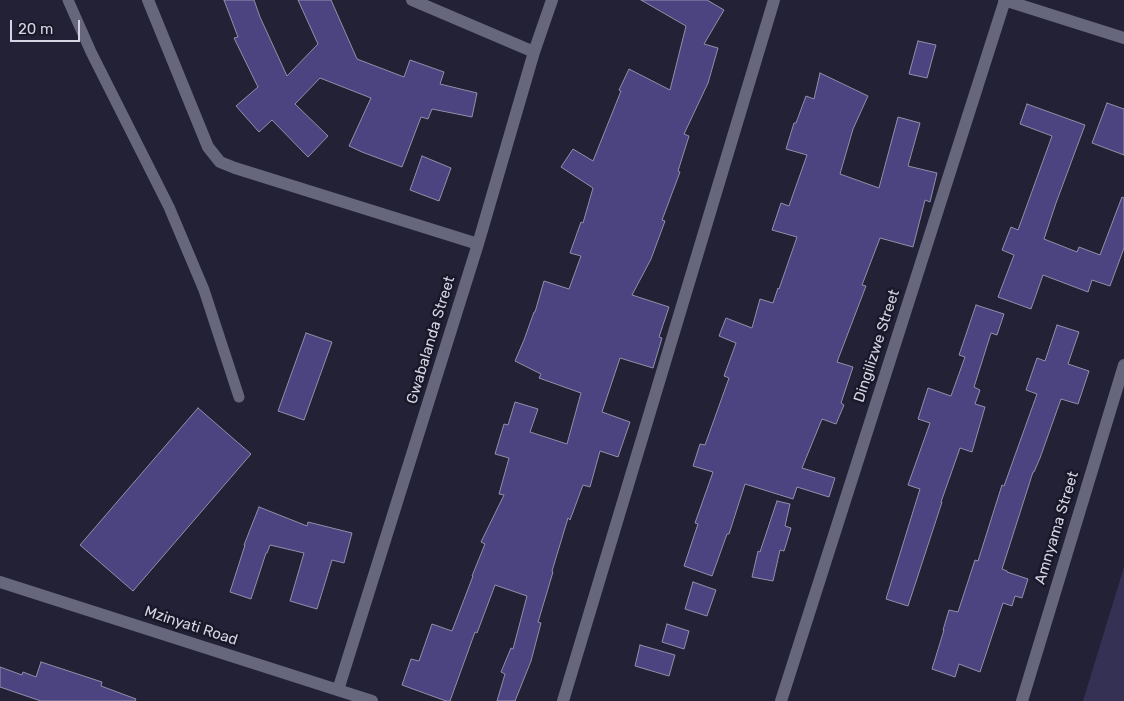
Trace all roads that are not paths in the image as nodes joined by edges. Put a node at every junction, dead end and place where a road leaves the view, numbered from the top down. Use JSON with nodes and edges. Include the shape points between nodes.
{"nodes":[{"id":1,"x":68,"y":0,"type":"edge"},
{"id":2,"x":148,"y":0,"type":"edge"},
{"id":3,"x":412,"y":0,"type":"edge"},
{"id":4,"x":552,"y":0,"type":"edge"},
{"id":5,"x":774,"y":0,"type":"edge"},
{"id":6,"x":1005,"y":0,"type":"edge"},
{"id":7,"x":1124,"y":38,"type":"edge"},
{"id":8,"x":534,"y":52,"type":"junction"},
{"id":9,"x":478,"y":244,"type":"junction"},
{"id":10,"x":1124,"y":365,"type":"edge"},
{"id":11,"x":239,"y":397,"type":"dead end"},
{"id":12,"x":0,"y":582,"type":"edge"},
{"id":13,"x":338,"y":690,"type":"junction"},
{"id":14,"x":372,"y":701,"type":"edge"},
{"id":15,"x":563,"y":701,"type":"edge"},
{"id":16,"x":781,"y":701,"type":"edge"},
{"id":17,"x":1022,"y":701,"type":"edge"}],
"edges":[{"from":1,"to":11,"type":"lane","via":[[169,207],[204,290]]},
{"from":2,"to":9,"type":"street","via":[[208,148],[220,162]]},
{"from":3,"to":8,"type":"street"},
{"from":4,"to":8,"type":"street","name":"Gwabalanda Street"},
{"from":5,"to":15,"type":"street"},
{"from":6,"to":7,"type":"street"},
{"from":6,"to":16,"type":"street","name":"Dingilizwe Street"},
{"from":8,"to":9,"type":"street","name":"Gwabalanda Street"},
{"from":9,"to":13,"type":"street","name":"Gwabalanda Street"},
{"from":10,"to":17,"type":"street","name":"Amnyama Street"},
{"from":12,"to":13,"type":"street","name":"Mzinyati Road"},
{"from":13,"to":14,"type":"street","name":"Mzinyati Road"}]}
